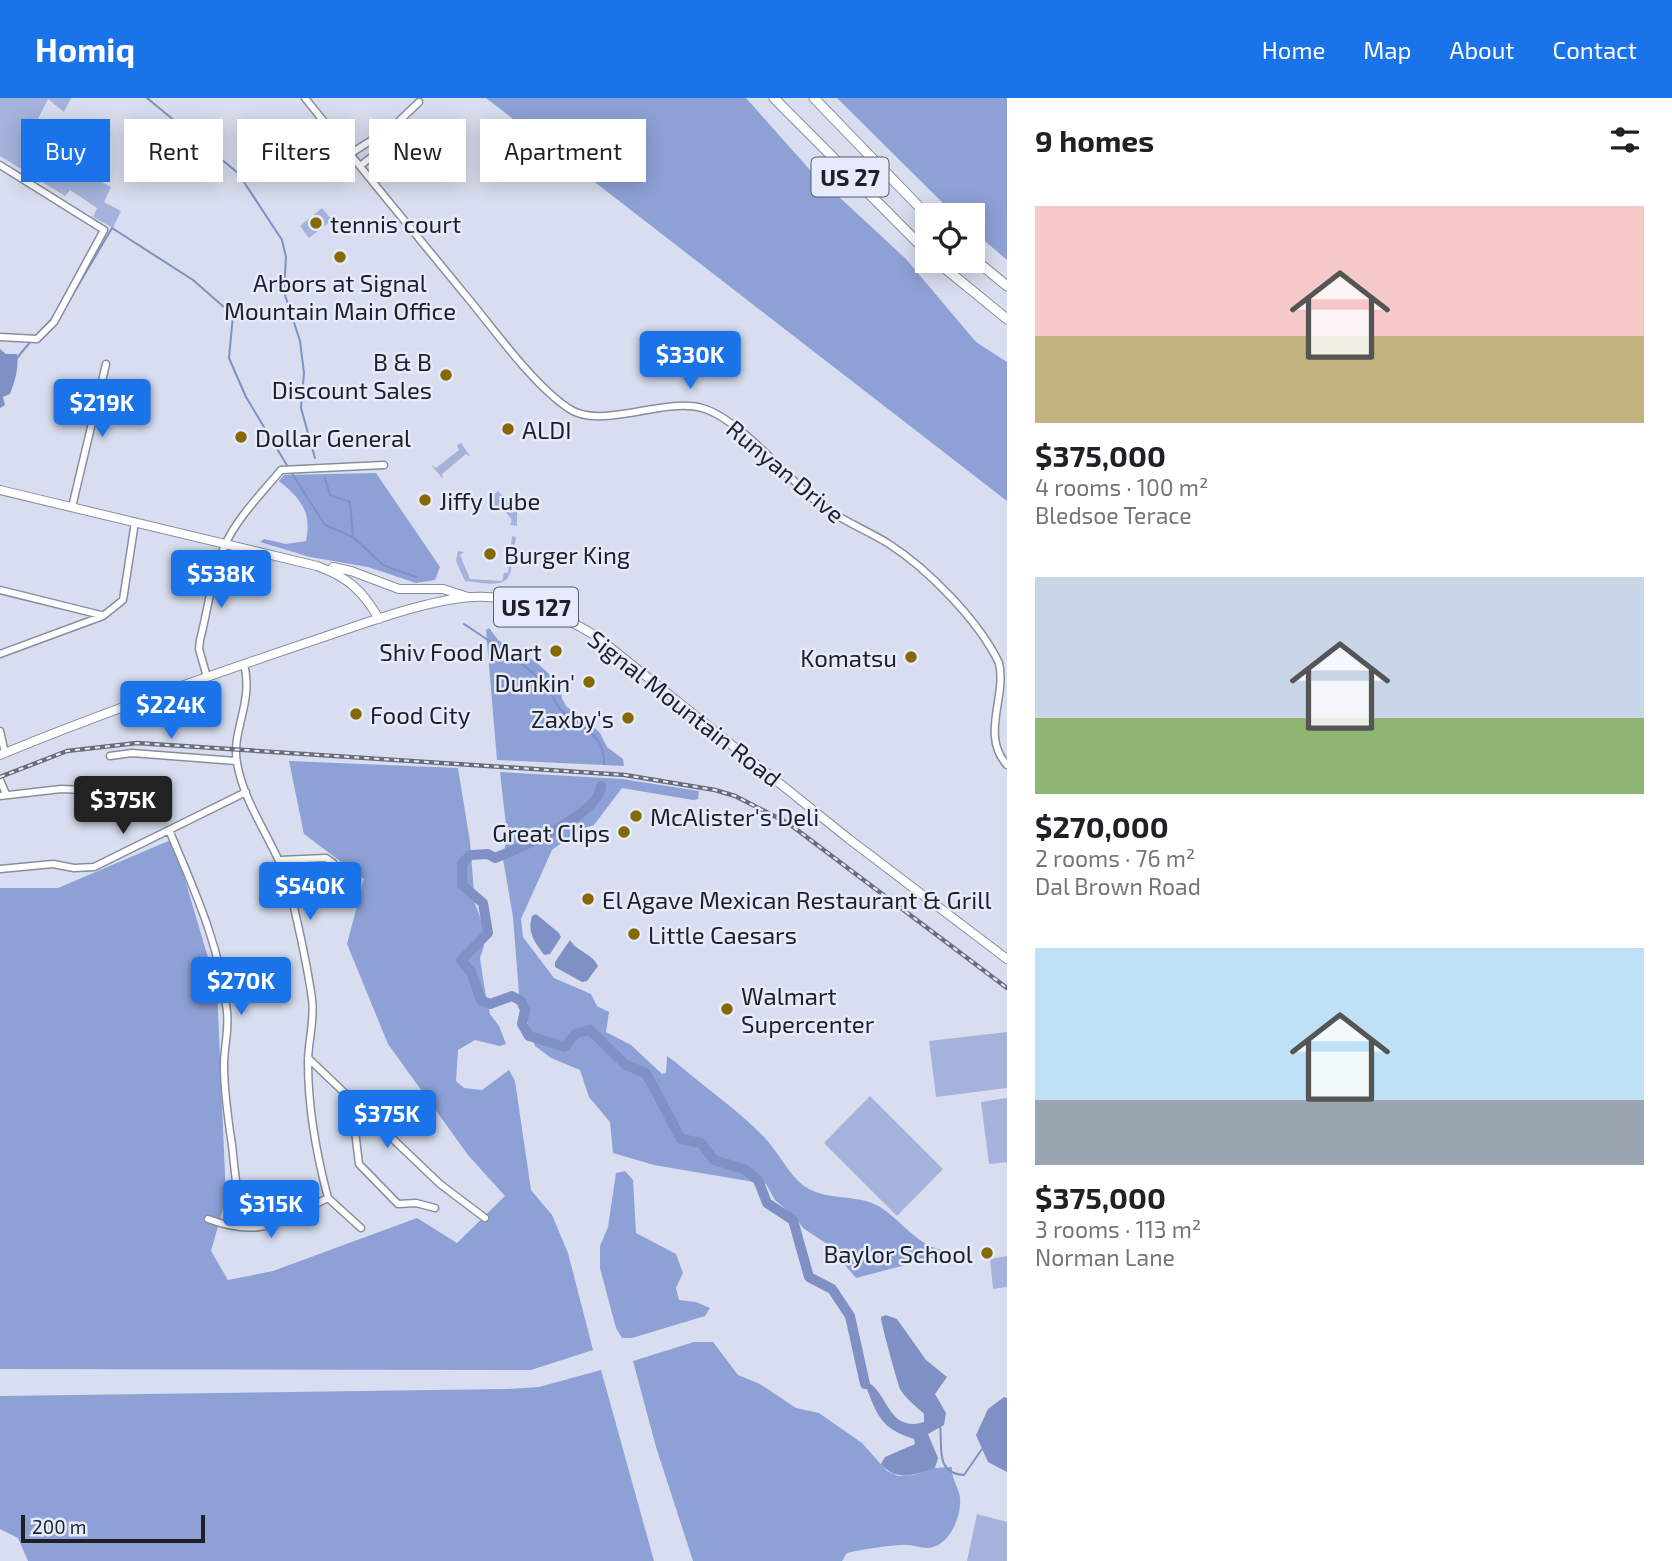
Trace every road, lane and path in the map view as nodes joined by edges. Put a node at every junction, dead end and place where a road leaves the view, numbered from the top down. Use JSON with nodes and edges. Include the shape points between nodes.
{"nodes":[{"id":1,"x":305,"y":98,"type":"edge"},
{"id":2,"x":774,"y":98,"type":"edge"},
{"id":3,"x":814,"y":98,"type":"edge"},
{"id":4,"x":419,"y":102,"type":"dead end"},
{"id":5,"x":322,"y":119,"type":"edge"},
{"id":6,"x":355,"y":151,"type":"edge"},
{"id":7,"x":369,"y":159,"type":"edge"},
{"id":8,"x":355,"y":160,"type":"edge"},
{"id":9,"x":0,"y":165,"type":"edge"},
{"id":10,"x":360,"y":166,"type":"junction"},
{"id":11,"x":915,"y":203,"type":"edge"},
{"id":12,"x":915,"y":240,"type":"edge"},
{"id":13,"x":985,"y":268,"type":"edge"},
{"id":14,"x":951,"y":273,"type":"edge"},
{"id":15,"x":1007,"y":286,"type":"edge"},
{"id":16,"x":1007,"y":319,"type":"edge"},
{"id":17,"x":0,"y":337,"type":"edge"},
{"id":18,"x":106,"y":364,"type":"dead end"},
{"id":19,"x":384,"y":465,"type":"dead end"},
{"id":20,"x":0,"y":490,"type":"edge"},
{"id":21,"x":72,"y":507,"type":"junction"},
{"id":22,"x":135,"y":522,"type":"junction"},
{"id":23,"x":225,"y":544,"type":"junction"},
{"id":24,"x":317,"y":566,"type":"junction"},
{"id":25,"x":0,"y":590,"type":"edge"},
{"id":26,"x":468,"y":597,"type":"junction"},
{"id":27,"x":103,"y":615,"type":"junction"},
{"id":28,"x":379,"y":619,"type":"junction"},
{"id":29,"x":0,"y":654,"type":"edge"},
{"id":30,"x":244,"y":664,"type":"junction"},
{"id":31,"x":207,"y":677,"type":"junction"},
{"id":32,"x":0,"y":731,"type":"edge"},
{"id":33,"x":2,"y":754,"type":"edge"},
{"id":34,"x":110,"y":756,"type":"dead end"},
{"id":35,"x":236,"y":761,"type":"junction"},
{"id":36,"x":1007,"y":765,"type":"edge"},
{"id":37,"x":0,"y":780,"type":"edge"},
{"id":38,"x":87,"y":790,"type":"dead end"},
{"id":39,"x":246,"y":792,"type":"junction"},
{"id":40,"x":3,"y":795,"type":"edge"},
{"id":41,"x":169,"y":830,"type":"junction"},
{"id":42,"x":281,"y":860,"type":"junction"},
{"id":43,"x":0,"y":869,"type":"edge"},
{"id":44,"x":339,"y":895,"type":"dead end"},
{"id":45,"x":1007,"y":959,"type":"edge"},
{"id":46,"x":308,"y":1058,"type":"junction"},
{"id":47,"x":351,"y":1098,"type":"junction"},
{"id":48,"x":328,"y":1198,"type":"junction"},
{"id":49,"x":435,"y":1208,"type":"dead end"},
{"id":50,"x":485,"y":1217,"type":"dead end"},
{"id":51,"x":208,"y":1219,"type":"dead end"},
{"id":52,"x":248,"y":1227,"type":"junction"},
{"id":53,"x":361,"y":1228,"type":"dead end"}],
"edges":[{"from":1,"to":5,"type":"street","name":"Runyan Drive"},
{"from":2,"to":12,"type":"highway","number":"US 27"},
{"from":3,"to":11,"type":"highway","number":"US 27"},
{"from":4,"to":6,"type":"street","via":[[395,125]]},
{"from":7,"to":10,"type":"street"},
{"from":8,"to":10,"type":"street","name":"Runyan Drive"},
{"from":9,"to":17,"type":"street","via":[[104,230],[54,322],[37,340]]},
{"from":10,"to":36,"type":"street","name":"Runyan Drive","via":[[493,329],[570,411],[594,416],[678,405],[706,409],[731,423],[831,513],[888,544],[930,576],[999,663],[1004,676],[995,737]]},
{"from":13,"to":15,"type":"highway"},
{"from":14,"to":16,"type":"highway"},
{"from":18,"to":21,"type":"street"},
{"from":19,"to":23,"type":"street","via":[[281,471]]},
{"from":20,"to":21,"type":"main road"},
{"from":21,"to":22,"type":"main road"},
{"from":22,"to":23,"type":"main road"},
{"from":22,"to":27,"type":"street","via":[[123,600]]},
{"from":23,"to":24,"type":"main road"},
{"from":23,"to":31,"type":"street","via":[[200,640]]},
{"from":24,"to":26,"type":"main road","via":[[351,571],[398,589],[443,589]]},
{"from":24,"to":28,"type":"main road","via":[[349,580]]},
{"from":25,"to":27,"type":"street"},
{"from":26,"to":28,"type":"main road","name":"Signal Mountain Road","number":"US 127"},
{"from":26,"to":45,"type":"main road","name":"Signal Mountain Road","number":"US 127","via":[[513,599],[570,620],[596,636],[860,848]]},
{"from":27,"to":29,"type":"street"},
{"from":28,"to":30,"type":"main road","name":"Signal Mountain Road","number":"US 127"},
{"from":30,"to":31,"type":"main road","name":"Signal Mountain Road","number":"US 127"},
{"from":30,"to":35,"type":"street","via":[[248,694]]},
{"from":31,"to":33,"type":"main road","name":"Signal Mountain Road","number":"US 127"},
{"from":32,"to":33,"type":"street"},
{"from":34,"to":35,"type":"street","via":[[132,753]]},
{"from":35,"to":39,"type":"street"},
{"from":37,"to":40,"type":"street"},
{"from":38,"to":40,"type":"street"},
{"from":39,"to":41,"type":"street"},
{"from":39,"to":42,"type":"street"},
{"from":41,"to":43,"type":"street","via":[[91,868],[52,864]]},
{"from":41,"to":52,"type":"street","via":[[206,919],[222,975],[228,1015],[227,1112],[239,1209]]},
{"from":42,"to":44,"type":"street","via":[[326,858],[333,863]]},
{"from":42,"to":46,"type":"street","via":[[312,999]]},
{"from":46,"to":47,"type":"street"},
{"from":46,"to":48,"type":"street","via":[[314,1142]]},
{"from":47,"to":49,"type":"street","via":[[359,1164],[398,1204]]},
{"from":47,"to":50,"type":"street","via":[[440,1184]]},
{"from":48,"to":52,"type":"street","via":[[267,1227]]},
{"from":48,"to":53,"type":"street"},
{"from":51,"to":52,"type":"street","via":[[235,1229]]}]}
